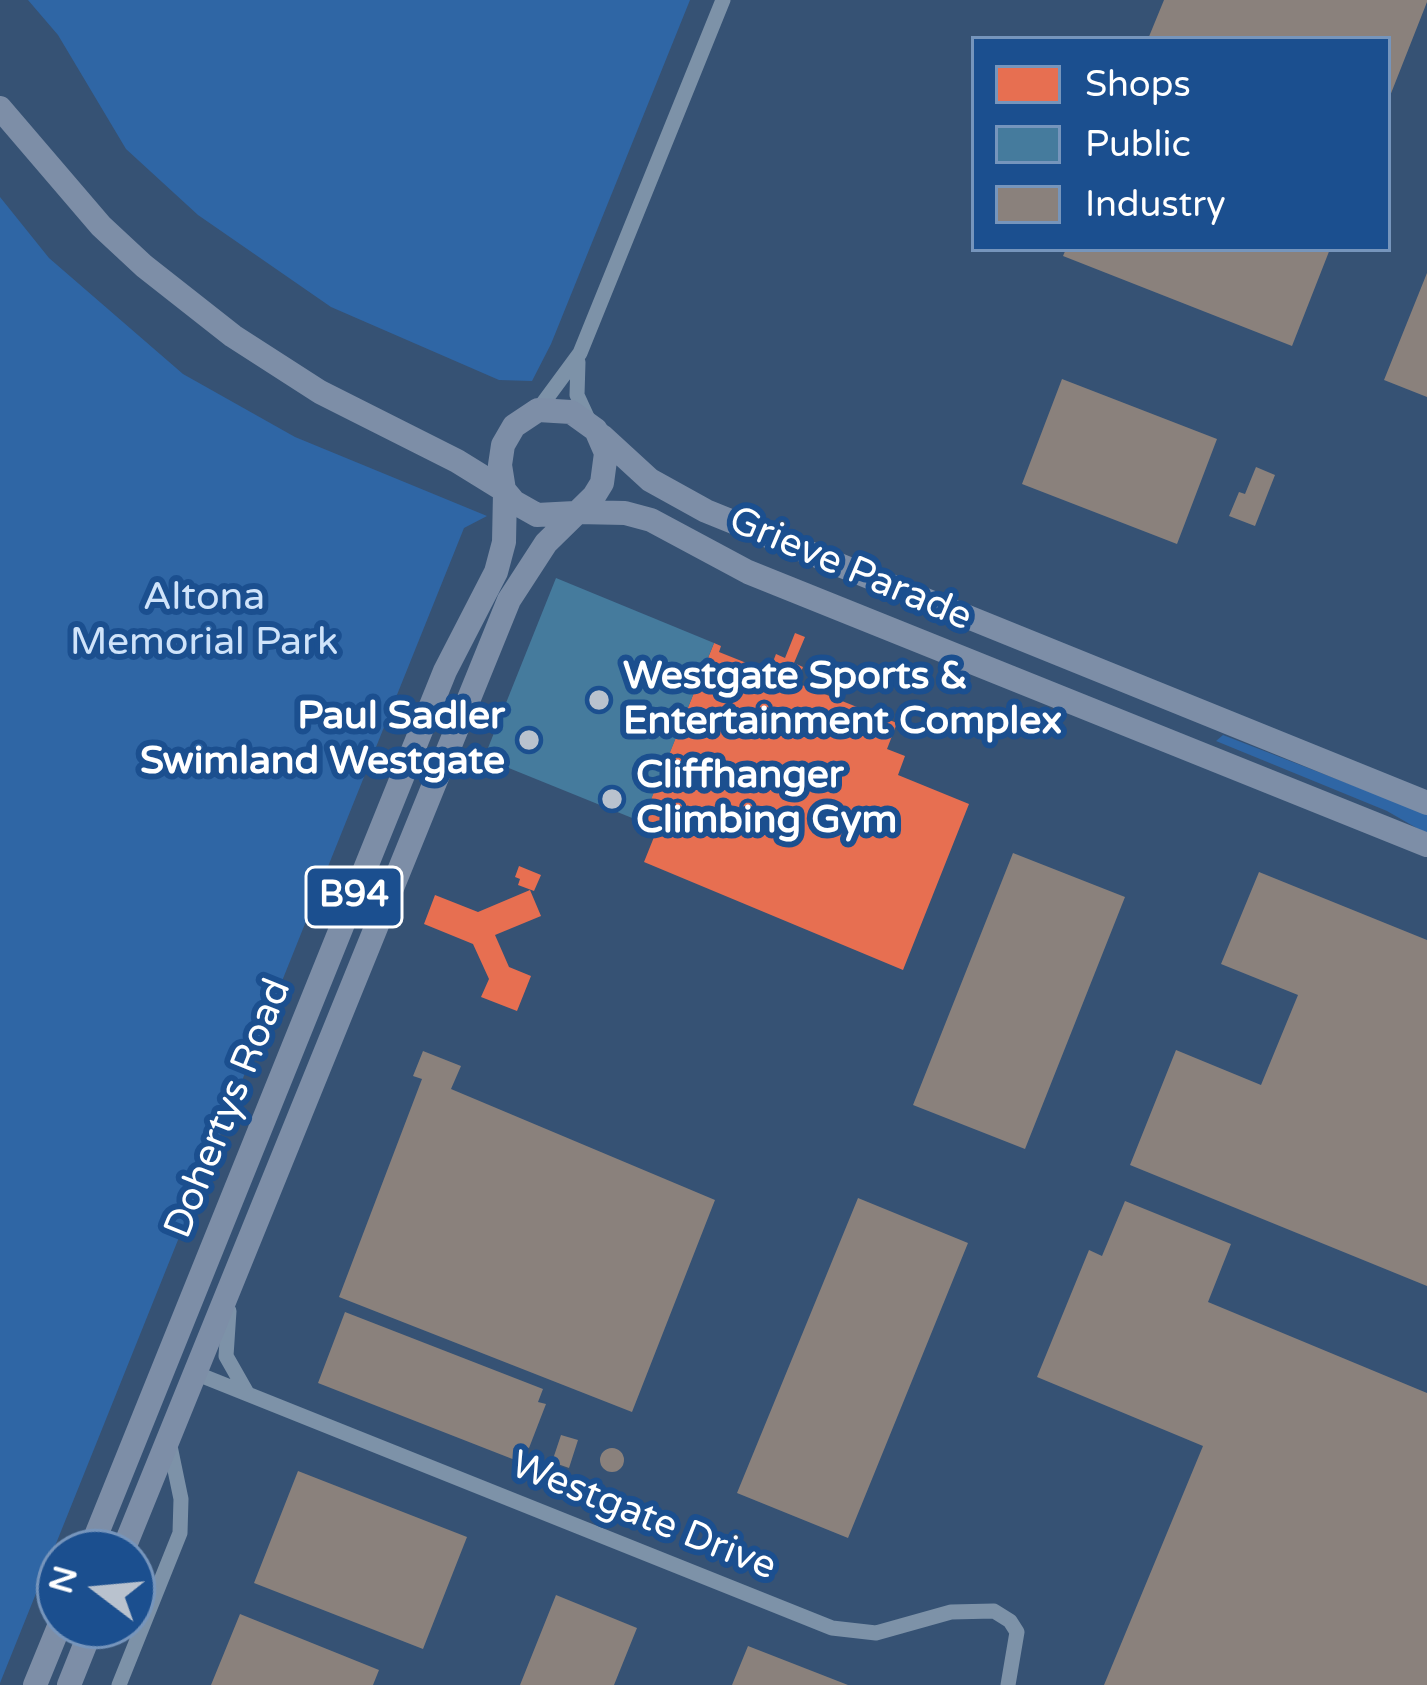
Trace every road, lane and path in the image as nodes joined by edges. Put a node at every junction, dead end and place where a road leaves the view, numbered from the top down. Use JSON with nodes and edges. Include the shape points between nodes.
{"nodes":[{"id":1,"x":723,"y":0,"type":"edge"},
{"id":2,"x":0,"y":108,"type":"edge"},
{"id":3,"x":580,"y":353,"type":"junction"},
{"id":4,"x":534,"y":412,"type":"junction"},
{"id":5,"x":594,"y":428,"type":"junction"},
{"id":6,"x":505,"y":491,"type":"junction"},
{"id":7,"x":576,"y":513,"type":"junction"},
{"id":8,"x":1427,"y":803,"type":"edge"},
{"id":9,"x":1427,"y":845,"type":"edge"},
{"id":10,"x":204,"y":1268,"type":"junction"},
{"id":11,"x":234,"y":1279,"type":"junction"},
{"id":12,"x":166,"y":1361,"type":"junction"},
{"id":13,"x":195,"y":1372,"type":"junction"},
{"id":14,"x":247,"y":1393,"type":"junction"},
{"id":15,"x":169,"y":1437,"type":"junction"},
{"id":16,"x":98,"y":1529,"type":"edge"},
{"id":17,"x":132,"y":1529,"type":"edge"},
{"id":18,"x":50,"y":1649,"type":"edge"},
{"id":19,"x":83,"y":1649,"type":"edge"},
{"id":20,"x":35,"y":1685,"type":"edge"},
{"id":21,"x":69,"y":1685,"type":"edge"},
{"id":22,"x":119,"y":1685,"type":"edge"},
{"id":23,"x":1008,"y":1685,"type":"edge"}],
"edges":[{"from":1,"to":3,"type":"street"},
{"from":2,"to":6,"type":"main road","via":[[101,226],[233,336]]},
{"from":3,"to":4,"type":"street"},
{"from":3,"to":5,"type":"street","via":[[577,395]]},
{"from":4,"to":5,"type":"main road","via":[[571,412]]},
{"from":4,"to":6,"type":"main road","via":[[503,445]]},
{"from":5,"to":7,"type":"main road","number":"B94","via":[[604,446],[604,476]]},
{"from":5,"to":8,"type":"main road","name":"Grieve Parade","via":[[679,499]]},
{"from":6,"to":7,"type":"main road","via":[[537,514]]},
{"from":6,"to":10,"type":"main road","name":"Dohertys Road","number":"B94","via":[[496,572],[445,670]]},
{"from":7,"to":9,"type":"main road","name":"Grieve Parade","via":[[651,520],[748,572]]},
{"from":7,"to":11,"type":"main road","name":"Dohertys Road","number":"B94","via":[[509,600]]},
{"from":10,"to":11,"type":"main road"},
{"from":10,"to":12,"type":"main road","name":"Dohertys Road","number":"B94"},
{"from":11,"to":13,"type":"main road","name":"Dohertys Road","number":"B94"},
{"from":11,"to":14,"type":"street","via":[[225,1350]]},
{"from":12,"to":13,"type":"main road"},
{"from":12,"to":16,"type":"main road","name":"Dohertys Road","number":"B94"},
{"from":13,"to":14,"type":"street","name":"Westgate Drive"},
{"from":13,"to":15,"type":"main road","name":"Dohertys Road","number":"B94"},
{"from":14,"to":23,"type":"street","name":"Westgate Drive","via":[[832,1628],[876,1633],[951,1612],[994,1611],[1016,1632]]},
{"from":15,"to":17,"type":"main road","name":"Dohertys Road","number":"B94"},
{"from":15,"to":22,"type":"street","via":[[182,1521]]},
{"from":18,"to":20,"type":"main road"},
{"from":19,"to":21,"type":"main road"}]}
